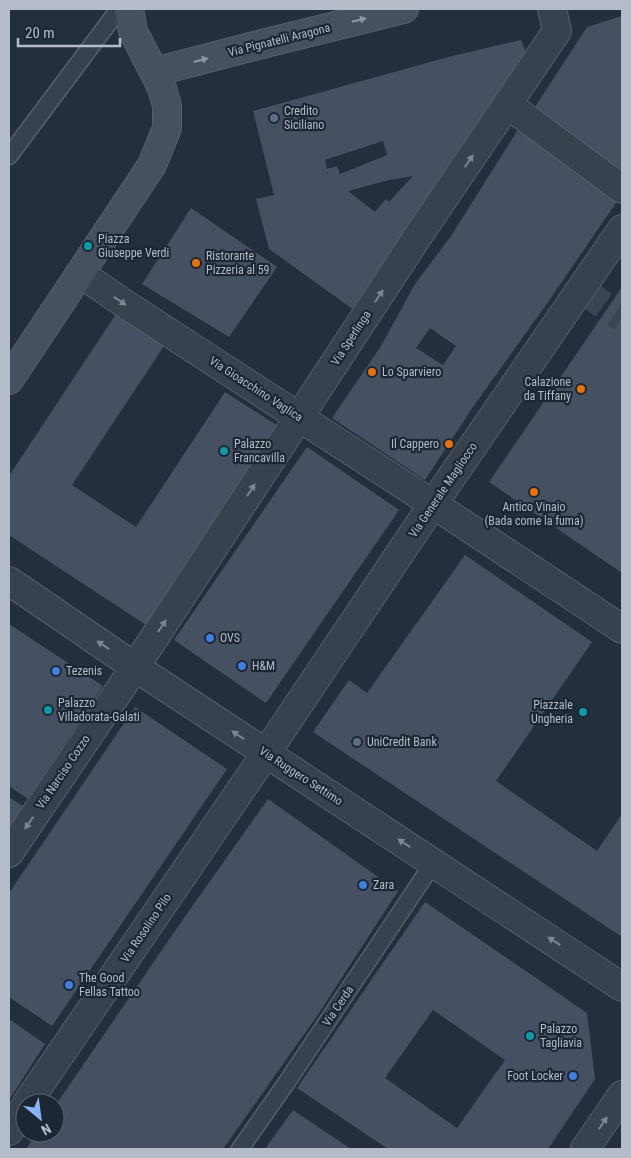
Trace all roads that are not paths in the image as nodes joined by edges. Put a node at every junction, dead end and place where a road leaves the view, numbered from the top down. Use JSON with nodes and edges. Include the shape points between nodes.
{"nodes":[{"id":1,"x":119,"y":9,"type":"edge"},
{"id":2,"x":129,"y":9,"type":"edge"},
{"id":3,"x":404,"y":9,"type":"edge"},
{"id":4,"x":552,"y":9,"type":"edge"},
{"id":5,"x":154,"y":72,"type":"junction"},
{"id":6,"x":507,"y":104,"type":"junction"},
{"id":7,"x":9,"y":156,"type":"edge"},
{"id":8,"x":622,"y":190,"type":"edge"},
{"id":9,"x":622,"y":230,"type":"edge"},
{"id":10,"x":80,"y":273,"type":"junction"},
{"id":11,"x":9,"y":380,"type":"edge"},
{"id":12,"x":299,"y":418,"type":"junction"},
{"id":13,"x":433,"y":504,"type":"junction"},
{"id":14,"x":9,"y":581,"type":"edge"},
{"id":15,"x":622,"y":629,"type":"edge"},
{"id":16,"x":135,"y":667,"type":"junction"},
{"id":17,"x":266,"y":753,"type":"junction"},
{"id":18,"x":9,"y":853,"type":"edge"},
{"id":19,"x":434,"y":862,"type":"junction"},
{"id":20,"x":622,"y":987,"type":"edge"},
{"id":21,"x":34,"y":1093,"type":"edge"},
{"id":22,"x":622,"y":1095,"type":"edge"},
{"id":23,"x":240,"y":1149,"type":"edge"},
{"id":24,"x":585,"y":1149,"type":"edge"}],
"edges":[{"from":1,"to":7,"type":"lane"},
{"from":2,"to":5,"type":"street","via":[[132,31]]},
{"from":5,"to":3,"type":"street","name":"Via Pignatelli Aragona","one_way":true},
{"from":4,"to":6,"type":"street","name":"Via Sperlinga","via":[[557,31]]},
{"from":5,"to":10,"type":"street","via":[[162,88],[167,128],[152,166]]},
{"from":6,"to":8,"type":"street"},
{"from":12,"to":6,"type":"street","name":"Via Sperlinga","one_way":true},
{"from":9,"to":13,"type":"street","name":"Via Generale Magliocco"},
{"from":10,"to":11,"type":"street"},
{"from":10,"to":12,"type":"street","name":"Via Gioacchino Vaglica","one_way":true},
{"from":12,"to":13,"type":"street","name":"Via Gioacchino Vaglica"},
{"from":16,"to":12,"type":"street","name":"Via Sperlinga","one_way":true},
{"from":13,"to":15,"type":"street","name":"Via Gioacchino Vaglica"},
{"from":13,"to":17,"type":"street","name":"Via Generale Magliocco"},
{"from":16,"to":14,"type":"street","name":"Via Ruggero Settimo","one_way":true},
{"from":17,"to":16,"type":"street","name":"Via Ruggero Settimo","one_way":true},
{"from":16,"to":18,"type":"street","name":"Via Narciso Cozzo","one_way":true},
{"from":19,"to":17,"type":"street","name":"Via Ruggero Settimo","one_way":true},
{"from":17,"to":21,"type":"street","name":"Via Rosolino Pilo"},
{"from":20,"to":19,"type":"street","name":"Via Ruggero Settimo","one_way":true},
{"from":19,"to":23,"type":"lane","name":"Via Cerda"},
{"from":24,"to":22,"type":"street","one_way":true}]}
